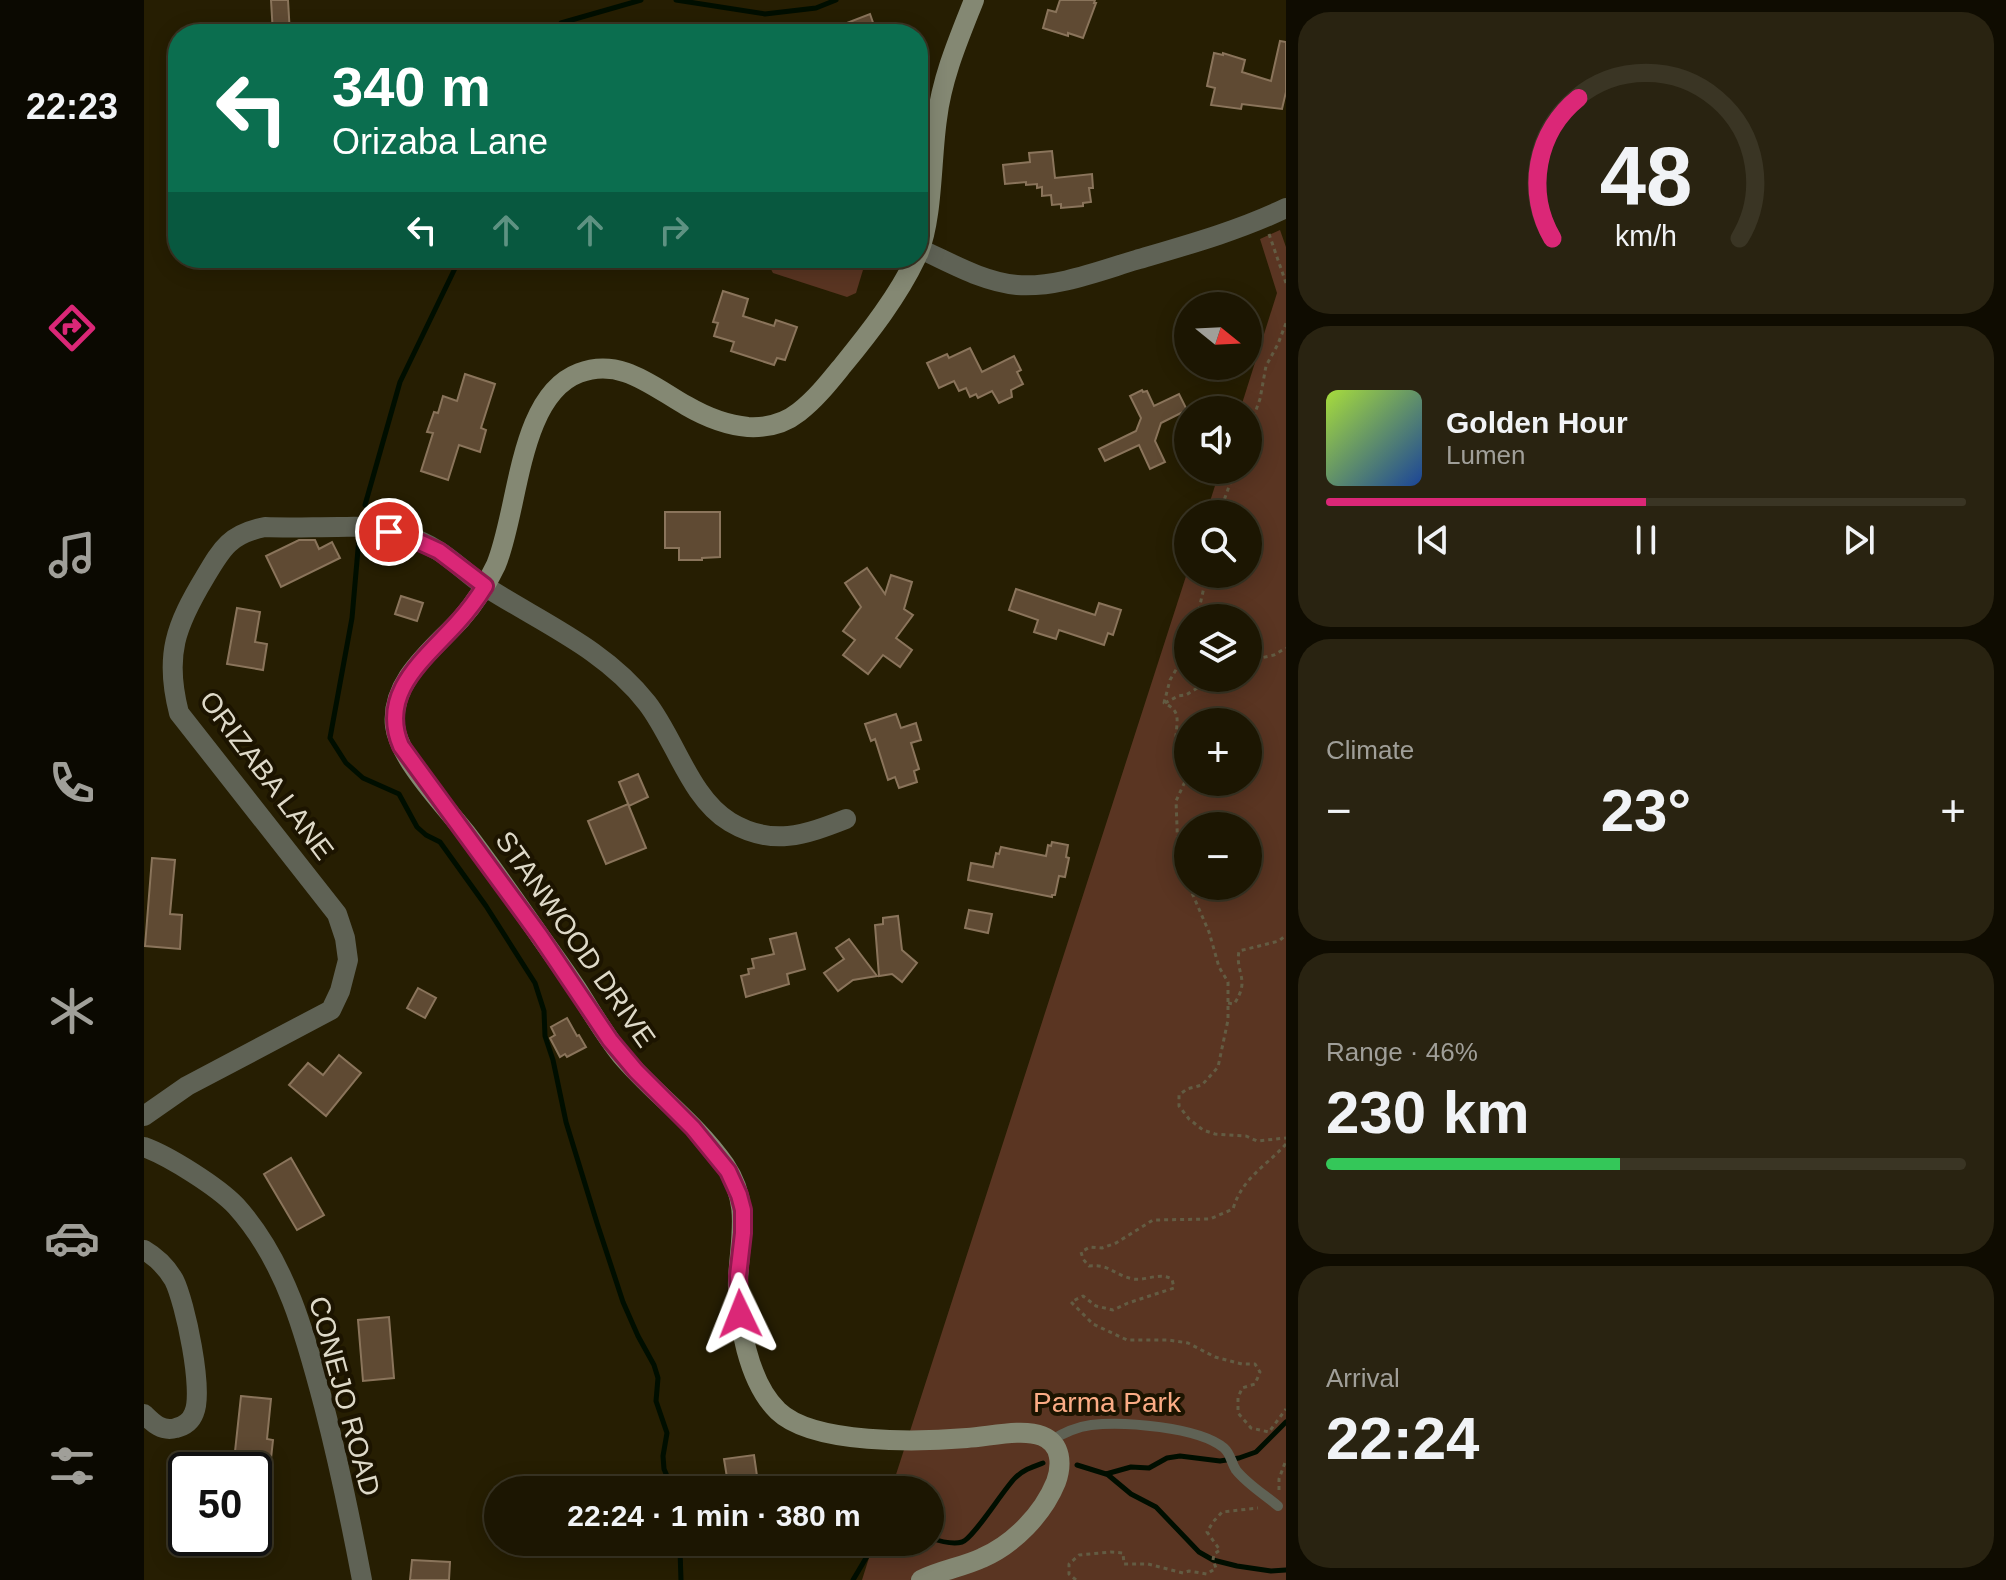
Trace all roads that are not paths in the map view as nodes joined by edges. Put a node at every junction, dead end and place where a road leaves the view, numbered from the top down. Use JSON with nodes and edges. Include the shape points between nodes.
{"nodes":[{"id":1,"x":974,"y":0,"type":"edge"},
{"id":2,"x":1286,"y":208,"type":"edge"},
{"id":3,"x":928,"y":212,"type":"edge"},
{"id":4,"x":928,"y":258,"type":"edge"},
{"id":5,"x":911,"y":268,"type":"edge"},
{"id":6,"x":485,"y":586,"type":"junction"},
{"id":7,"x":846,"y":819,"type":"dead end"},
{"id":8,"x":144,"y":1116,"type":"edge"},
{"id":9,"x":144,"y":1147,"type":"edge"},
{"id":10,"x":144,"y":1250,"type":"edge"},
{"id":11,"x":144,"y":1414,"type":"edge"},
{"id":12,"x":1050,"y":1441,"type":"junction"},
{"id":13,"x":1278,"y":1506,"type":"road end"},
{"id":14,"x":362,"y":1580,"type":"edge"},
{"id":15,"x":921,"y":1580,"type":"edge"}],
"edges":[{"from":1,"to":3,"type":"main road","name":"STANWOOD DRIVE","via":[[941,97]]},
{"from":2,"to":4,"type":"street","via":[[1212,237],[1061,280],[994,281]]},
{"from":5,"to":6,"type":"main road","name":"STANWOOD DRIVE","via":[[826,386],[780,423],[753,427],[723,422],[620,370],[589,370],[563,381],[536,416],[503,544]]},
{"from":6,"to":7,"type":"street","name":"ORIZABA LANE","via":[[580,642],[638,692],[699,791],[729,822],[781,837]]},
{"from":6,"to":8,"type":"street","name":"ORIZABA LANE","via":[[439,551],[373,527],[265,527],[222,548],[179,625],[172,671],[179,713],[337,914],[348,960],[331,1010],[187,1086]]},
{"from":6,"to":12,"type":"main road","name":"STANWOOD DRIVE","via":[[408,677],[395,709],[398,738],[610,1040],[732,1177],[743,1210],[738,1295],[743,1334],[766,1397],[800,1425],[850,1436],[946,1440],[1026,1433]]},
{"from":9,"to":14,"type":"street","name":"CONEJO ROAD","via":[[235,1205],[275,1264],[309,1345]]},
{"from":10,"to":11,"type":"street","via":[[175,1282],[190,1334],[196,1404],[179,1428],[156,1426]]},
{"from":12,"to":13,"type":"lane","via":[[1091,1425],[1186,1432],[1229,1453],[1234,1468]]},
{"from":12,"to":15,"type":"main road","via":[[1059,1454],[1060,1469],[1034,1517],[988,1556]]}]}
